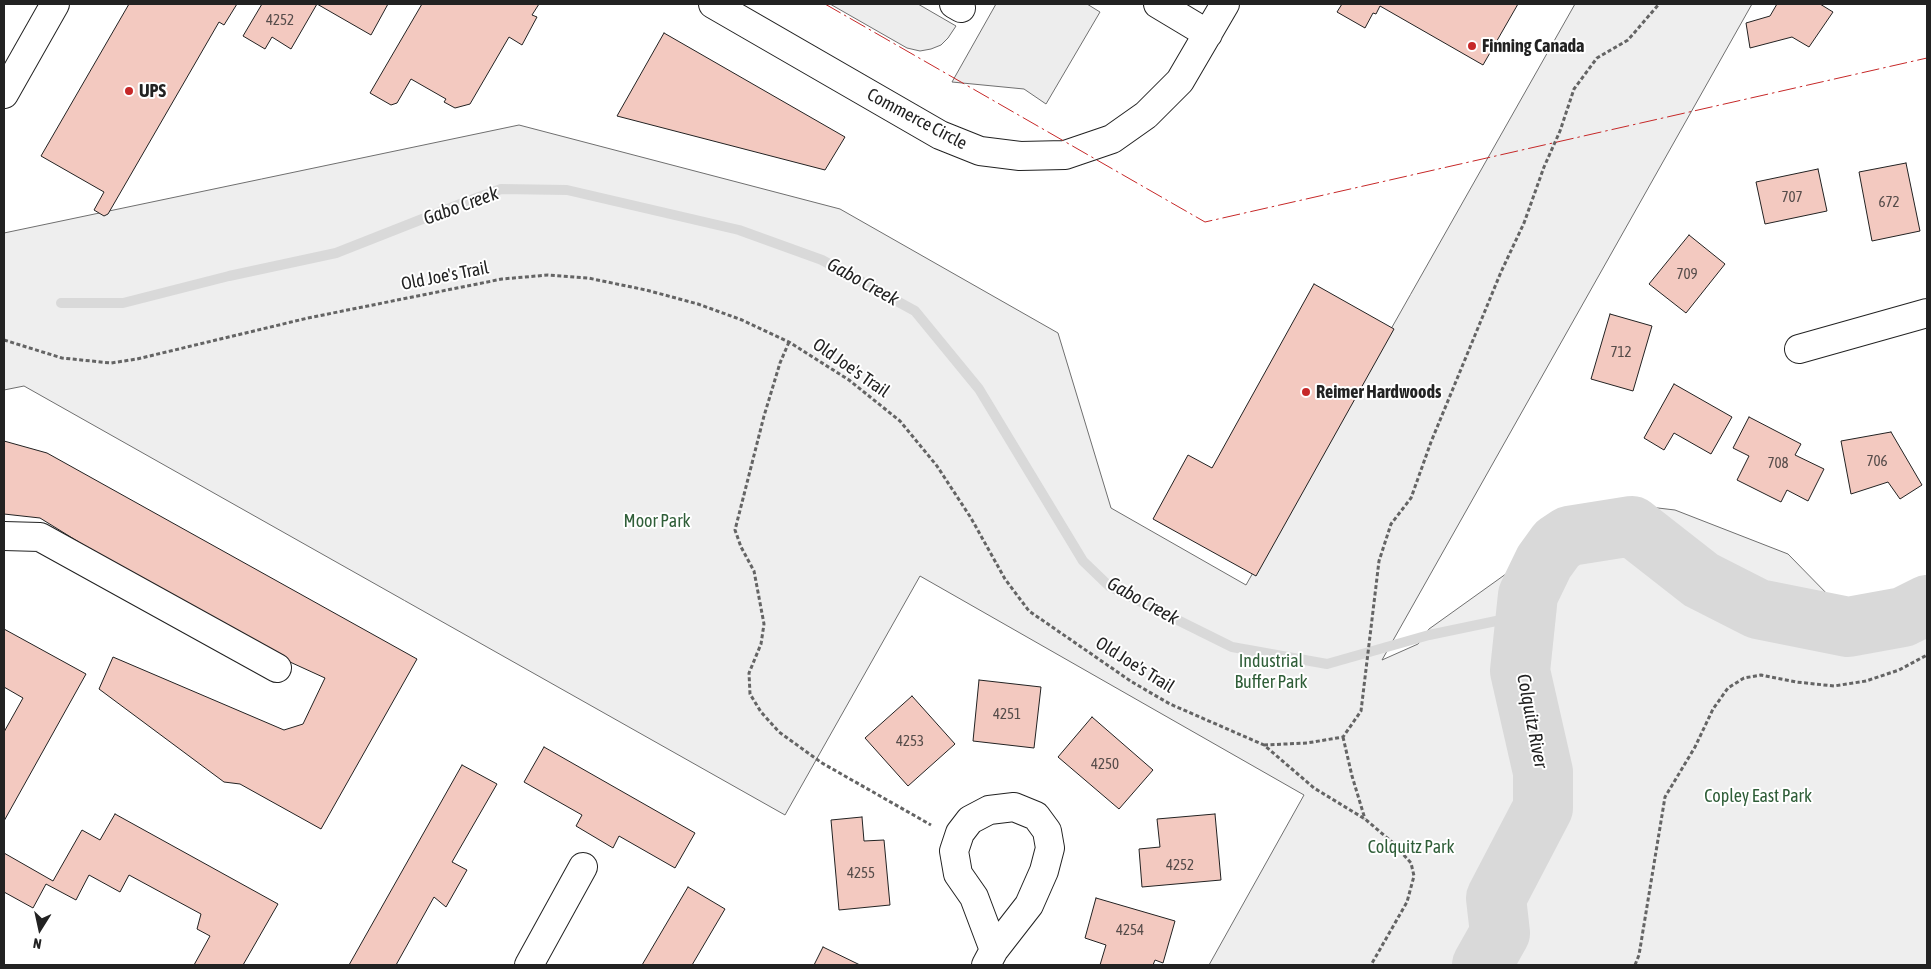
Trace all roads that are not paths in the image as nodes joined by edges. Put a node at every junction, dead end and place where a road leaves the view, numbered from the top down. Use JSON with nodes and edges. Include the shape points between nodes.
{"nodes":[{"id":1,"x":54,"y":4,"type":"edge"},
{"id":2,"x":713,"y":4,"type":"edge"},
{"id":3,"x":1158,"y":4,"type":"edge"},
{"id":4,"x":1225,"y":4,"type":"edge"},
{"id":5,"x":1208,"y":34,"type":"junction"},
{"id":6,"x":4,"y":94,"type":"edge"},
{"id":7,"x":1927,"y":313,"type":"edge"},
{"id":8,"x":1799,"y":349,"type":"dead end"},
{"id":9,"x":4,"y":536,"type":"edge"},
{"id":10,"x":277,"y":668,"type":"dead end"},
{"id":11,"x":583,"y":866,"type":"dead end"},
{"id":12,"x":990,"y":958,"type":"edge"},
{"id":13,"x":529,"y":965,"type":"edge"}],
"edges":[{"from":1,"to":6,"type":"street"},
{"from":2,"to":5,"type":"street","name":"Commerce Circle","via":[[940,135],[980,151],[1020,156],[1065,155],[1112,139],[1146,116],[1180,81]]},
{"from":3,"to":5,"type":"street"},
{"from":4,"to":5,"type":"street","name":"Commerce Circle"},
{"from":7,"to":8,"type":"street"},
{"from":9,"to":10,"type":"street","via":[[40,538]]},
{"from":11,"to":13,"type":"street"},
{"from":12,"to":12,"type":"street","via":[[1029,905],[1050,848],[1047,832],[1036,816],[1014,807],[989,810],[970,820],[954,851],[958,874],[974,897]]}]}
